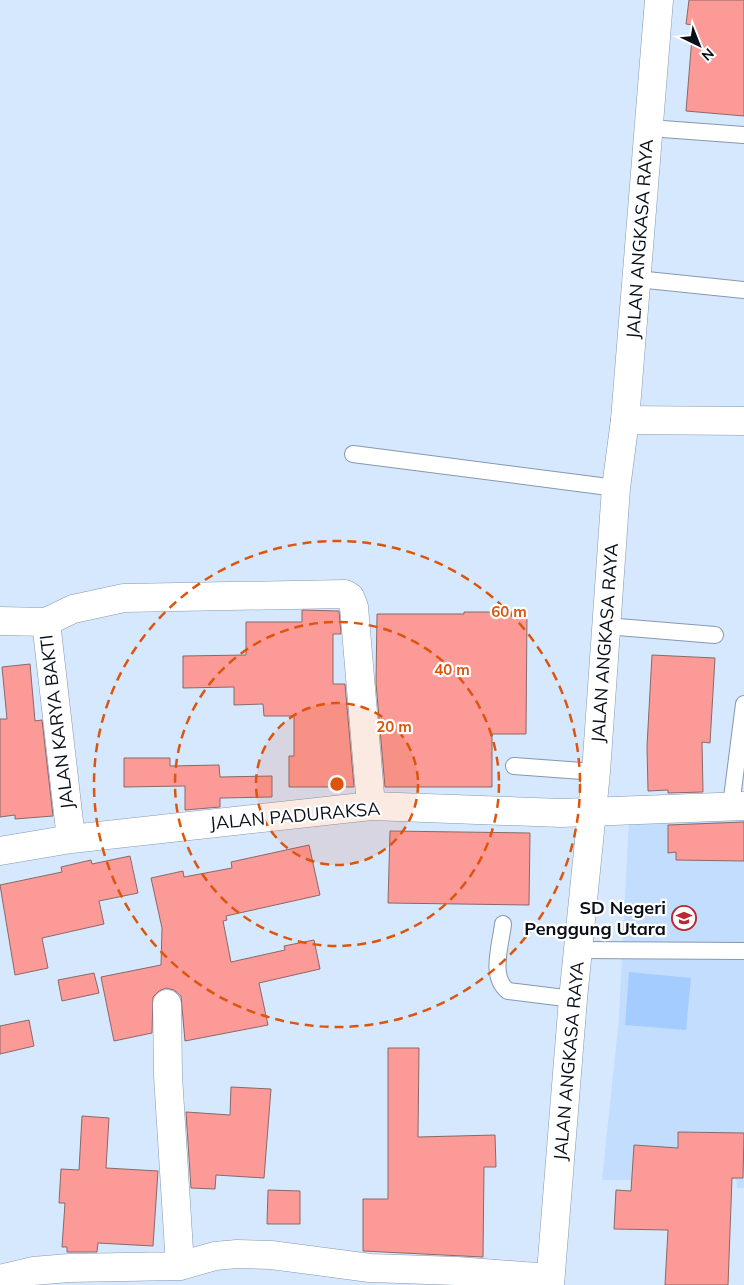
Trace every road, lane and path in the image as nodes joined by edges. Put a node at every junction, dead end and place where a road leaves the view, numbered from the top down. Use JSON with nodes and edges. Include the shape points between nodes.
{"nodes":[{"id":1,"x":659,"y":0,"type":"edge"},
{"id":2,"x":649,"y":128,"type":"junction"},
{"id":3,"x":744,"y":135,"type":"edge"},
{"id":4,"x":637,"y":279,"type":"junction"},
{"id":5,"x":744,"y":290,"type":"edge"},
{"id":6,"x":625,"y":420,"type":"junction"},
{"id":7,"x":744,"y":421,"type":"edge"},
{"id":8,"x":353,"y":454,"type":"dead end"},
{"id":9,"x":616,"y":488,"type":"junction"},
{"id":10,"x":0,"y":621,"type":"edge"},
{"id":11,"x":46,"y":622,"type":"junction"},
{"id":12,"x":606,"y":626,"type":"junction"},
{"id":13,"x":715,"y":635,"type":"dead end"},
{"id":14,"x":744,"y":704,"type":"edge"},
{"id":15,"x":514,"y":766,"type":"dead end"},
{"id":16,"x":596,"y":772,"type":"junction"},
{"id":17,"x":371,"y":806,"type":"junction"},
{"id":18,"x":737,"y":806,"type":"edge"},
{"id":19,"x":592,"y":812,"type":"junction"},
{"id":20,"x":71,"y":839,"type":"junction"},
{"id":21,"x":0,"y":851,"type":"edge"},
{"id":22,"x":503,"y":924,"type":"dead end"},
{"id":23,"x":578,"y":950,"type":"junction"},
{"id":24,"x":744,"y":952,"type":"edge"},
{"id":25,"x":573,"y":999,"type":"junction"},
{"id":26,"x":167,"y":1004,"type":"dead end"},
{"id":27,"x":180,"y":1266,"type":"junction"},
{"id":28,"x":0,"y":1279,"type":"edge"},
{"id":29,"x":550,"y":1282,"type":"edge"}],
"edges":[{"from":1,"to":2,"type":"street","name":"JALAN ANGKASA RAYA"},
{"from":2,"to":3,"type":"lane"},
{"from":2,"to":4,"type":"street","name":"JALAN ANGKASA RAYA"},
{"from":4,"to":5,"type":"lane"},
{"from":4,"to":6,"type":"street","name":"JALAN ANGKASA RAYA"},
{"from":6,"to":7,"type":"street"},
{"from":6,"to":9,"type":"street","name":"JALAN ANGKASA RAYA"},
{"from":8,"to":9,"type":"lane"},
{"from":9,"to":12,"type":"street","name":"JALAN ANGKASA RAYA"},
{"from":10,"to":11,"type":"street","name":"JALAN KARYA BAKTI"},
{"from":11,"to":17,"type":"street","via":[[72,609],[124,598],[345,594],[354,607]]},
{"from":11,"to":20,"type":"street","name":"JALAN KARYA BAKTI"},
{"from":12,"to":13,"type":"lane"},
{"from":12,"to":16,"type":"street","name":"JALAN ANGKASA RAYA"},
{"from":14,"to":18,"type":"lane"},
{"from":15,"to":16,"type":"lane"},
{"from":16,"to":19,"type":"street","name":"JALAN ANGKASA RAYA"},
{"from":17,"to":19,"type":"street","name":"JALAN PADURAKSA"},
{"from":17,"to":20,"type":"street","name":"JALAN PADURAKSA"},
{"from":18,"to":19,"type":"street","name":"JALAN PADURAKSA"},
{"from":19,"to":23,"type":"street","name":"JALAN ANGKASA RAYA"},
{"from":20,"to":21,"type":"street","name":"JALAN PADURAKSA"},
{"from":22,"to":25,"type":"lane","via":[[497,977],[502,987],[508,991]]},
{"from":23,"to":24,"type":"lane"},
{"from":23,"to":25,"type":"street","name":"JALAN ANGKASA RAYA"},
{"from":25,"to":29,"type":"street","name":"JALAN ANGKASA RAYA"},
{"from":26,"to":27,"type":"street","via":[[168,1076]]},
{"from":27,"to":28,"type":"street","via":[[60,1269]]},
{"from":27,"to":29,"type":"street","via":[[215,1256],[271,1255],[370,1268],[457,1270]]}]}
